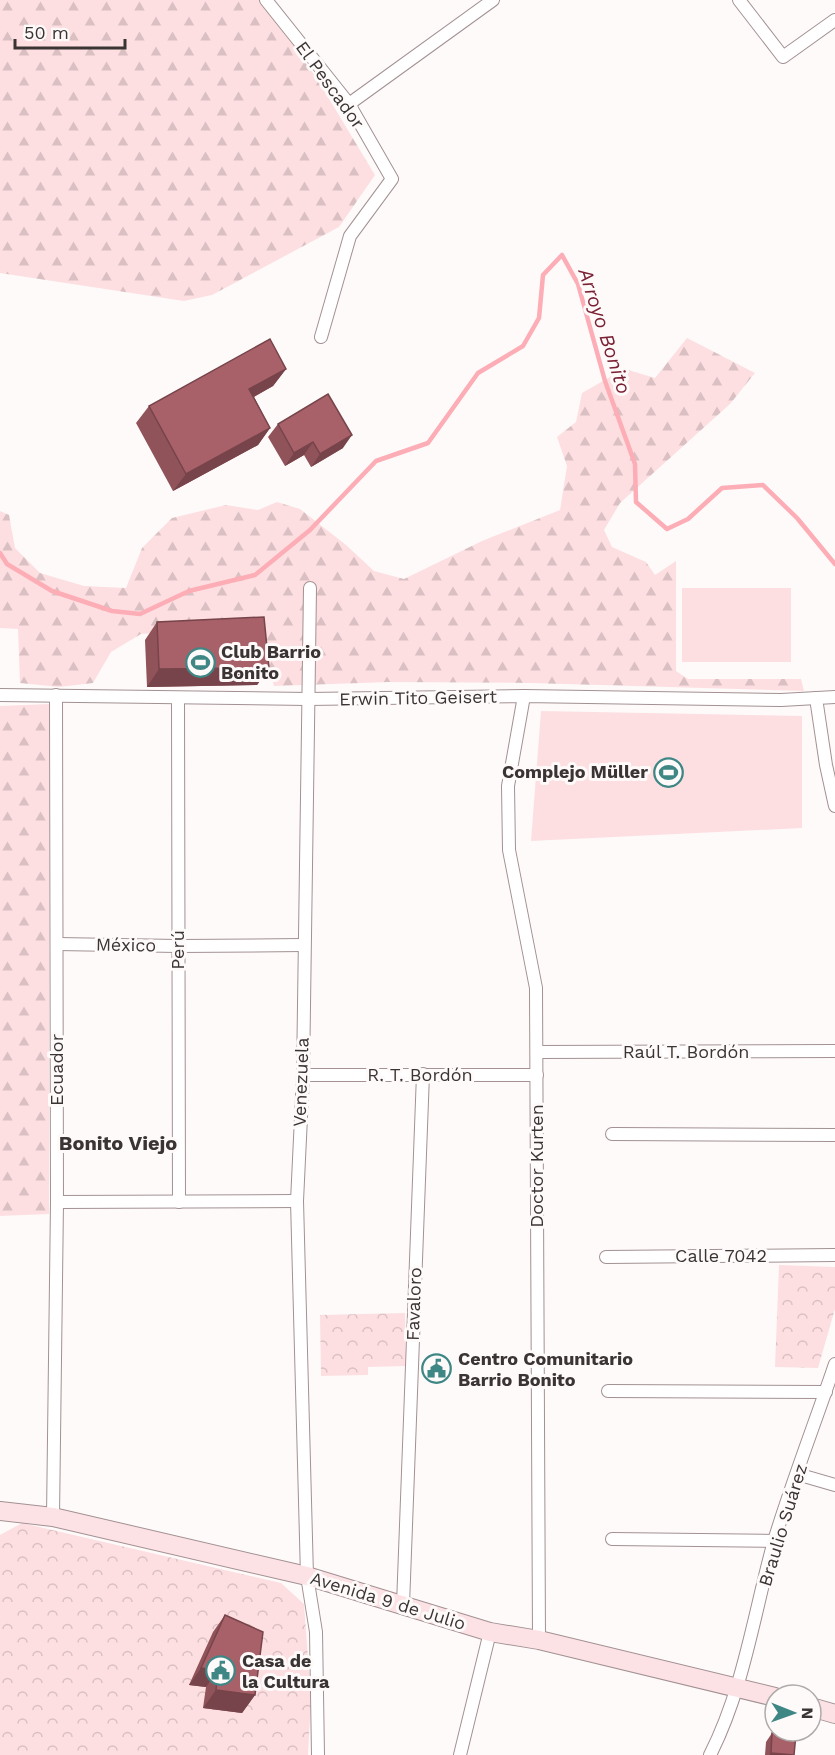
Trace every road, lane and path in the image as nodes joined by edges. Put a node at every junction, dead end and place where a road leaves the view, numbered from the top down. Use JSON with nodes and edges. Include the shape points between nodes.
{"nodes":[{"id":1,"x":266,"y":0,"type":"edge"},
{"id":2,"x":493,"y":0,"type":"edge"},
{"id":3,"x":739,"y":0,"type":"edge"},
{"id":4,"x":835,"y":20,"type":"edge"},
{"id":5,"x":349,"y":104,"type":"junction"},
{"id":6,"x":321,"y":337,"type":"dead end"},
{"id":7,"x":310,"y":588,"type":"dead end"},
{"id":8,"x":0,"y":695,"type":"edge"},
{"id":9,"x":56,"y":695,"type":"junction"},
{"id":10,"x":524,"y":696,"type":"junction"},
{"id":11,"x":835,"y":697,"type":"edge"},
{"id":12,"x":178,"y":698,"type":"junction"},
{"id":13,"x":816,"y":698,"type":"junction"},
{"id":14,"x":308,"y":699,"type":"junction"},
{"id":15,"x":835,"y":806,"type":"edge"},
{"id":16,"x":57,"y":944,"type":"junction"},
{"id":17,"x":303,"y":945,"type":"junction"},
{"id":18,"x":178,"y":946,"type":"junction"},
{"id":19,"x":835,"y":1051,"type":"edge"},
{"id":20,"x":537,"y":1053,"type":"junction"},
{"id":21,"x":423,"y":1074,"type":"junction"},
{"id":22,"x":303,"y":1075,"type":"junction"},
{"id":23,"x":537,"y":1075,"type":"junction"},
{"id":24,"x":612,"y":1134,"type":"dead end"},
{"id":25,"x":835,"y":1134,"type":"edge"},
{"id":26,"x":57,"y":1202,"type":"junction"},
{"id":27,"x":178,"y":1202,"type":"junction"},
{"id":28,"x":297,"y":1202,"type":"junction"},
{"id":29,"x":835,"y":1255,"type":"edge"},
{"id":30,"x":606,"y":1257,"type":"dead end"},
{"id":31,"x":835,"y":1364,"type":"edge"},
{"id":32,"x":608,"y":1391,"type":"dead end"},
{"id":33,"x":826,"y":1392,"type":"junction"},
{"id":34,"x":797,"y":1474,"type":"junction"},
{"id":35,"x":835,"y":1485,"type":"edge"},
{"id":36,"x":0,"y":1512,"type":"edge"},
{"id":37,"x":53,"y":1517,"type":"junction"},
{"id":38,"x":612,"y":1539,"type":"dead end"},
{"id":39,"x":775,"y":1541,"type":"junction"},
{"id":40,"x":307,"y":1576,"type":"junction"},
{"id":41,"x":403,"y":1605,"type":"junction"},
{"id":42,"x":490,"y":1632,"type":"junction"},
{"id":43,"x":539,"y":1640,"type":"junction"},
{"id":44,"x":738,"y":1687,"type":"junction"},
{"id":45,"x":763,"y":1694,"type":"edge"},
{"id":46,"x":318,"y":1755,"type":"edge"},
{"id":47,"x":460,"y":1755,"type":"edge"},
{"id":48,"x":710,"y":1755,"type":"edge"}],
"edges":[{"from":1,"to":5,"type":"street","name":"El Pescador"},
{"from":2,"to":5,"type":"street"},
{"from":3,"to":4,"type":"street","via":[[783,57]]},
{"from":5,"to":6,"type":"street","name":"El Pescador","via":[[392,179],[350,236]]},
{"from":7,"to":14,"type":"street","name":"Venezuela"},
{"from":8,"to":9,"type":"street","name":"Erwin Tito Geisert"},
{"from":9,"to":12,"type":"street","name":"Erwin Tito Geisert"},
{"from":9,"to":16,"type":"street","name":"Ecuador"},
{"from":10,"to":13,"type":"street","name":"Erwin Tito Geisert"},
{"from":10,"to":14,"type":"street","name":"Erwin Tito Geisert"},
{"from":10,"to":20,"type":"street","name":"Doctor Kurten","via":[[508,786],[509,850],[536,988]]},
{"from":11,"to":13,"type":"street","name":"Erwin Tito Geisert"},
{"from":12,"to":14,"type":"street","name":"Erwin Tito Geisert"},
{"from":12,"to":18,"type":"street","name":"Perú"},
{"from":13,"to":15,"type":"street"},
{"from":14,"to":17,"type":"street","name":"Venezuela"},
{"from":16,"to":18,"type":"street","name":"México"},
{"from":16,"to":26,"type":"street","name":"Ecuador"},
{"from":17,"to":18,"type":"street","name":"México"},
{"from":17,"to":22,"type":"street","name":"Venezuela"},
{"from":18,"to":27,"type":"street","name":"Perú"},
{"from":19,"to":20,"type":"street","name":"Raúl T. Bordón"},
{"from":20,"to":23,"type":"street","name":"Doctor Kurten"},
{"from":21,"to":22,"type":"street","name":"R. T. Bordón"},
{"from":21,"to":23,"type":"street","name":"R. T. Bordón"},
{"from":21,"to":41,"type":"street","name":"Favaloro"},
{"from":22,"to":28,"type":"street","name":"Venezuela"},
{"from":23,"to":43,"type":"street","name":"Doctor Kurten"},
{"from":24,"to":25,"type":"street"},
{"from":26,"to":27,"type":"street"},
{"from":26,"to":37,"type":"street","name":"Ecuador"},
{"from":27,"to":28,"type":"street"},
{"from":28,"to":40,"type":"street","name":"Venezuela"},
{"from":29,"to":30,"type":"street","name":"Calle 7042"},
{"from":31,"to":33,"type":"street","name":"Braulio Suárez"},
{"from":32,"to":33,"type":"street"},
{"from":33,"to":34,"type":"street","name":"Braulio Suárez"},
{"from":34,"to":35,"type":"street"},
{"from":34,"to":39,"type":"street","name":"Braulio Suárez"},
{"from":36,"to":37,"type":"main road","name":"Avenida 9 de Julio"},
{"from":37,"to":40,"type":"main road","name":"Avenida 9 de Julio"},
{"from":38,"to":39,"type":"street"},
{"from":39,"to":44,"type":"street","name":"Braulio Suárez"},
{"from":40,"to":41,"type":"main road","name":"Avenida 9 de Julio"},
{"from":40,"to":46,"type":"street","name":"Venezuela","via":[[316,1632]]},
{"from":41,"to":42,"type":"main road","name":"Avenida 9 de Julio"},
{"from":42,"to":43,"type":"main road","name":"Avenida 9 de Julio"},
{"from":42,"to":47,"type":"street"},
{"from":43,"to":44,"type":"main road","name":"Avenida 9 de Julio"},
{"from":44,"to":45,"type":"main road","name":"Avenida 9 de Julio"},
{"from":44,"to":48,"type":"street","name":"Braulio Suárez"}]}
